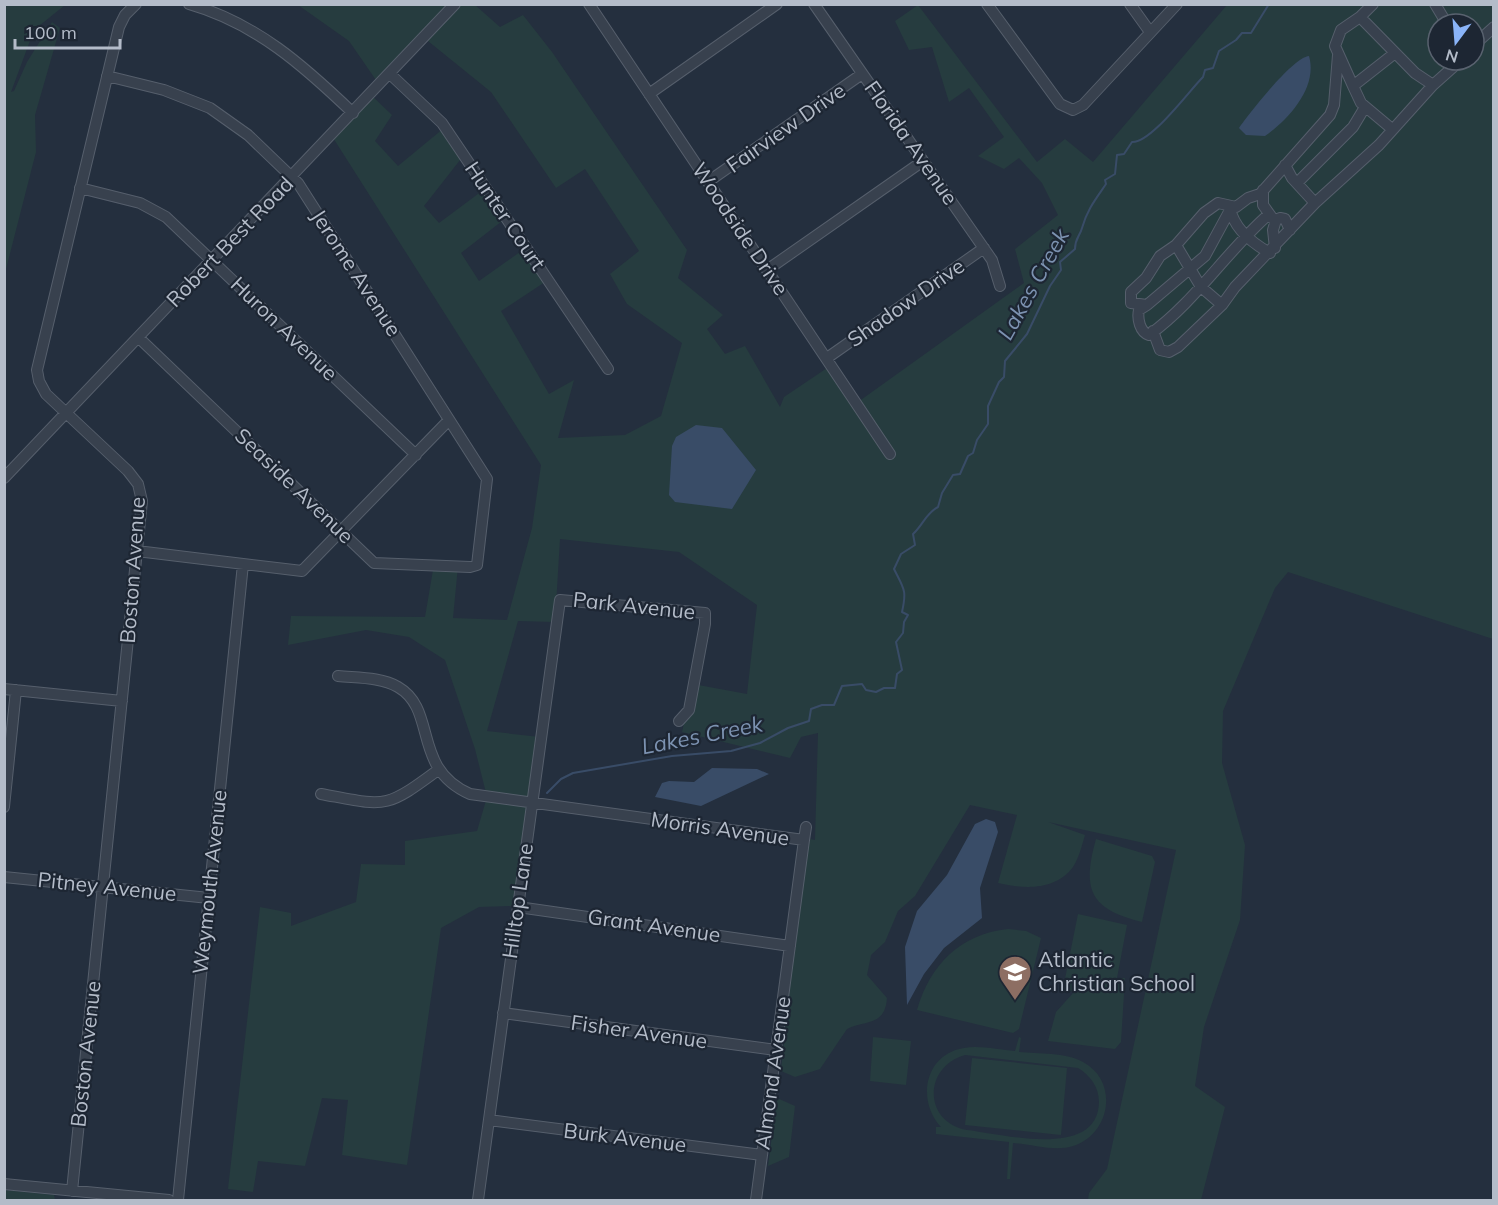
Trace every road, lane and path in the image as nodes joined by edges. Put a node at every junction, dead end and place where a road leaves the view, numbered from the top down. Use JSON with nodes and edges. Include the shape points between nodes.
{"nodes":[{"id":1,"x":136,"y":4,"type":"edge"},
{"id":2,"x":189,"y":4,"type":"edge"},
{"id":3,"x":455,"y":4,"type":"edge"},
{"id":4,"x":777,"y":4,"type":"edge"},
{"id":5,"x":814,"y":4,"type":"edge"},
{"id":6,"x":987,"y":4,"type":"edge"},
{"id":7,"x":1130,"y":4,"type":"edge"},
{"id":8,"x":1177,"y":4,"type":"edge"},
{"id":9,"x":1373,"y":4,"type":"edge"},
{"id":10,"x":591,"y":5,"type":"edge"},
{"id":11,"x":1360,"y":17,"type":"junction"},
{"id":12,"x":1150,"y":32,"type":"junction"},
{"id":13,"x":1395,"y":53,"type":"junction"},
{"id":14,"x":1338,"y":56,"type":"junction"},
{"id":15,"x":1448,"y":72,"type":"edge"},
{"id":16,"x":390,"y":74,"type":"junction"},
{"id":17,"x":862,"y":74,"type":"junction"},
{"id":18,"x":107,"y":76,"type":"junction"},
{"id":19,"x":1433,"y":85,"type":"junction"},
{"id":20,"x":1353,"y":86,"type":"junction"},
{"id":21,"x":649,"y":94,"type":"junction"},
{"id":22,"x":1365,"y":107,"type":"junction"},
{"id":23,"x":353,"y":113,"type":"junction"},
{"id":24,"x":1392,"y":129,"type":"junction"},
{"id":25,"x":923,"y":161,"type":"junction"},
{"id":26,"x":1285,"y":165,"type":"junction"},
{"id":27,"x":292,"y":177,"type":"junction"},
{"id":28,"x":709,"y":181,"type":"junction"},
{"id":29,"x":1297,"y":183,"type":"junction"},
{"id":30,"x":80,"y":188,"type":"junction"},
{"id":31,"x":1263,"y":190,"type":"junction"},
{"id":32,"x":1315,"y":203,"type":"junction"},
{"id":33,"x":1230,"y":208,"type":"junction"},
{"id":34,"x":1272,"y":218,"type":"junction"},
{"id":35,"x":1290,"y":230,"type":"junction"},
{"id":36,"x":1245,"y":235,"type":"junction"},
{"id":37,"x":1176,"y":245,"type":"junction"},
{"id":38,"x":984,"y":248,"type":"junction"},
{"id":39,"x":1272,"y":250,"type":"junction"},
{"id":40,"x":212,"y":261,"type":"junction"},
{"id":41,"x":1189,"y":267,"type":"junction"},
{"id":42,"x":767,"y":270,"type":"junction"},
{"id":43,"x":1000,"y":286,"type":"dead end"},
{"id":44,"x":1201,"y":287,"type":"junction"},
{"id":45,"x":1147,"y":305,"type":"junction"},
{"id":46,"x":1222,"y":305,"type":"junction"},
{"id":47,"x":1153,"y":332,"type":"junction"},
{"id":48,"x":139,"y":338,"type":"junction"},
{"id":49,"x":827,"y":358,"type":"junction"},
{"id":50,"x":608,"y":369,"type":"dead end"},
{"id":51,"x":66,"y":414,"type":"junction"},
{"id":52,"x":449,"y":420,"type":"junction"},
{"id":53,"x":890,"y":454,"type":"dead end"},
{"id":54,"x":416,"y":455,"type":"junction"},
{"id":55,"x":4,"y":478,"type":"edge"},
{"id":56,"x":342,"y":532,"type":"junction"},
{"id":57,"x":137,"y":551,"type":"junction"},
{"id":58,"x":243,"y":564,"type":"junction"},
{"id":59,"x":477,"y":565,"type":"joint"},
{"id":60,"x":559,"y":601,"type":"joint"},
{"id":61,"x":338,"y":676,"type":"dead end"},
{"id":62,"x":4,"y":689,"type":"edge"},
{"id":63,"x":16,"y":690,"type":"junction"},
{"id":64,"x":122,"y":701,"type":"junction"},
{"id":65,"x":679,"y":721,"type":"dead end"},
{"id":66,"x":438,"y":770,"type":"junction"},
{"id":67,"x":321,"y":794,"type":"dead end"},
{"id":68,"x":531,"y":803,"type":"junction"},
{"id":69,"x":4,"y":807,"type":"edge"},
{"id":70,"x":806,"y":827,"type":"dead end"},
{"id":71,"x":804,"y":840,"type":"junction"},
{"id":72,"x":4,"y":877,"type":"edge"},
{"id":73,"x":103,"y":887,"type":"junction"},
{"id":74,"x":209,"y":898,"type":"junction"},
{"id":75,"x":518,"y":907,"type":"junction"},
{"id":76,"x":790,"y":946,"type":"junction"},
{"id":77,"x":503,"y":1013,"type":"junction"},
{"id":78,"x":776,"y":1050,"type":"junction"},
{"id":79,"x":489,"y":1120,"type":"junction"},
{"id":80,"x":762,"y":1155,"type":"junction"},
{"id":81,"x":4,"y":1184,"type":"edge"},
{"id":82,"x":72,"y":1191,"type":"junction"},
{"id":83,"x":169,"y":1200,"type":"edge"},
{"id":84,"x":178,"y":1200,"type":"edge"},
{"id":85,"x":478,"y":1200,"type":"edge"},
{"id":86,"x":756,"y":1200,"type":"edge"}],
"edges":[{"from":1,"to":18,"type":"street","name":"Boston Avenue","via":[[120,22]]},
{"from":2,"to":23,"type":"street","via":[[240,24],[278,46]]},
{"from":3,"to":16,"type":"street","name":"Robert Best Road"},
{"from":4,"to":21,"type":"street"},
{"from":5,"to":17,"type":"street","name":"Florida Avenue"},
{"from":6,"to":12,"type":"street","via":[[1060,104],[1072,111],[1083,105]]},
{"from":7,"to":12,"type":"street"},
{"from":8,"to":12,"type":"street"},
{"from":9,"to":11,"type":"street"},
{"from":10,"to":21,"type":"street","name":"Woodside Drive"},
{"from":11,"to":13,"type":"street"},
{"from":11,"to":14,"type":"street","via":[[1338,35]]},
{"from":13,"to":19,"type":"street"},
{"from":13,"to":20,"type":"street"},
{"from":14,"to":20,"type":"street"},
{"from":14,"to":26,"type":"street","via":[[1332,111]]},
{"from":15,"to":19,"type":"street"},
{"from":16,"to":23,"type":"street","name":"Robert Best Road"},
{"from":16,"to":50,"type":"street","name":"Hunter Court","via":[[442,123]]},
{"from":17,"to":25,"type":"street","name":"Florida Avenue"},
{"from":17,"to":28,"type":"street","name":"Fairview Drive"},
{"from":18,"to":27,"type":"street","name":"Jerome Avenue","via":[[165,90],[210,108],[248,135]]},
{"from":18,"to":30,"type":"street","name":"Boston Avenue"},
{"from":19,"to":24,"type":"street"},
{"from":20,"to":22,"type":"street"},
{"from":21,"to":28,"type":"street","name":"Woodside Drive"},
{"from":22,"to":24,"type":"street"},
{"from":22,"to":29,"type":"street","via":[[1353,127]]},
{"from":23,"to":27,"type":"street","name":"Robert Best Road"},
{"from":24,"to":32,"type":"street"},
{"from":25,"to":38,"type":"street","name":"Florida Avenue"},
{"from":25,"to":42,"type":"street"},
{"from":26,"to":29,"type":"street"},
{"from":26,"to":31,"type":"street"},
{"from":27,"to":40,"type":"street","name":"Robert Best Road"},
{"from":27,"to":52,"type":"street","name":"Jerome Avenue"},
{"from":28,"to":42,"type":"street","name":"Woodside Drive"},
{"from":29,"to":32,"type":"street"},
{"from":30,"to":40,"type":"street","name":"Huron Avenue","via":[[154,209]]},
{"from":30,"to":51,"type":"street","name":"Boston Avenue","via":[[37,370],[42,389]]},
{"from":31,"to":33,"type":"street"},
{"from":31,"to":34,"type":"street","via":[[1263,206]]},
{"from":32,"to":35,"type":"street"},
{"from":33,"to":36,"type":"street"},
{"from":33,"to":37,"type":"street","via":[[1218,203],[1212,206]]},
{"from":33,"to":41,"type":"street","via":[[1208,251]]},
{"from":34,"to":35,"type":"street","via":[[1286,219]]},
{"from":34,"to":36,"type":"street"},
{"from":34,"to":39,"type":"street"},
{"from":35,"to":39,"type":"street"},
{"from":36,"to":39,"type":"street"},
{"from":36,"to":44,"type":"street"},
{"from":37,"to":41,"type":"street"},
{"from":37,"to":45,"type":"street","via":[[1160,256],[1130,294],[1131,303]]},
{"from":38,"to":43,"type":"street","name":"Florida Avenue"},
{"from":38,"to":49,"type":"street","name":"Shadow Drive"},
{"from":39,"to":46,"type":"street"},
{"from":40,"to":48,"type":"street","name":"Robert Best Road"},
{"from":40,"to":54,"type":"street","name":"Huron Avenue"},
{"from":41,"to":44,"type":"street"},
{"from":41,"to":45,"type":"street"},
{"from":42,"to":49,"type":"street","name":"Woodside Drive"},
{"from":44,"to":46,"type":"street"},
{"from":44,"to":47,"type":"street"},
{"from":45,"to":47,"type":"street","via":[[1139,310],[1138,317],[1145,334]]},
{"from":46,"to":47,"type":"street","via":[[1173,351],[1159,349]]},
{"from":48,"to":51,"type":"street","name":"Robert Best Road"},
{"from":48,"to":56,"type":"street","name":"Seaside Avenue"},
{"from":49,"to":53,"type":"street","name":"Woodside Drive"},
{"from":51,"to":55,"type":"street","name":"Robert Best Road"},
{"from":51,"to":57,"type":"street","name":"Boston Avenue","via":[[138,484],[142,504]]},
{"from":52,"to":54,"type":"street"},
{"from":52,"to":59,"type":"street","name":"Jerome Avenue","via":[[488,482]]},
{"from":54,"to":56,"type":"street"},
{"from":56,"to":58,"type":"street","via":[[302,571]]},
{"from":56,"to":59,"type":"street","name":"Seaside Avenue","via":[[377,564]]},
{"from":57,"to":58,"type":"street"},
{"from":57,"to":64,"type":"street","name":"Boston Avenue"},
{"from":58,"to":74,"type":"street","name":"Weymouth Avenue"},
{"from":60,"to":65,"type":"street","name":"Park Avenue","via":[[567,598],[705,613],[689,710]]},
{"from":60,"to":68,"type":"street","name":"Hilltop Lane"},
{"from":61,"to":66,"type":"street","via":[[388,683],[406,693],[417,709]]},
{"from":62,"to":63,"type":"street"},
{"from":63,"to":64,"type":"street"},
{"from":63,"to":69,"type":"street"},
{"from":64,"to":73,"type":"street","name":"Boston Avenue"},
{"from":66,"to":67,"type":"street","via":[[389,802],[373,804]]},
{"from":66,"to":68,"type":"street","name":"Morris Avenue","via":[[454,786],[470,794]]},
{"from":68,"to":71,"type":"street","name":"Morris Avenue"},
{"from":68,"to":75,"type":"street","name":"Hilltop Lane"},
{"from":70,"to":71,"type":"street"},
{"from":71,"to":76,"type":"street","name":"Morris Avenue"},
{"from":72,"to":73,"type":"street","name":"Pitney Avenue"},
{"from":73,"to":74,"type":"street","name":"Pitney Avenue"},
{"from":73,"to":82,"type":"street","name":"Boston Avenue"},
{"from":74,"to":84,"type":"street","name":"Weymouth Avenue"},
{"from":75,"to":76,"type":"street","name":"Grant Avenue"},
{"from":75,"to":77,"type":"street","name":"Hilltop Lane"},
{"from":76,"to":78,"type":"street","name":"Almond Avenue"},
{"from":77,"to":78,"type":"street","name":"Fisher Avenue"},
{"from":77,"to":79,"type":"street","name":"Hilltop Lane"},
{"from":78,"to":80,"type":"street","name":"Almond Avenue"},
{"from":79,"to":80,"type":"street","name":"Burk Avenue"},
{"from":79,"to":85,"type":"street","name":"Hilltop Lane"},
{"from":80,"to":86,"type":"street","name":"Almond Avenue"},
{"from":81,"to":82,"type":"street"},
{"from":82,"to":83,"type":"street"}]}
